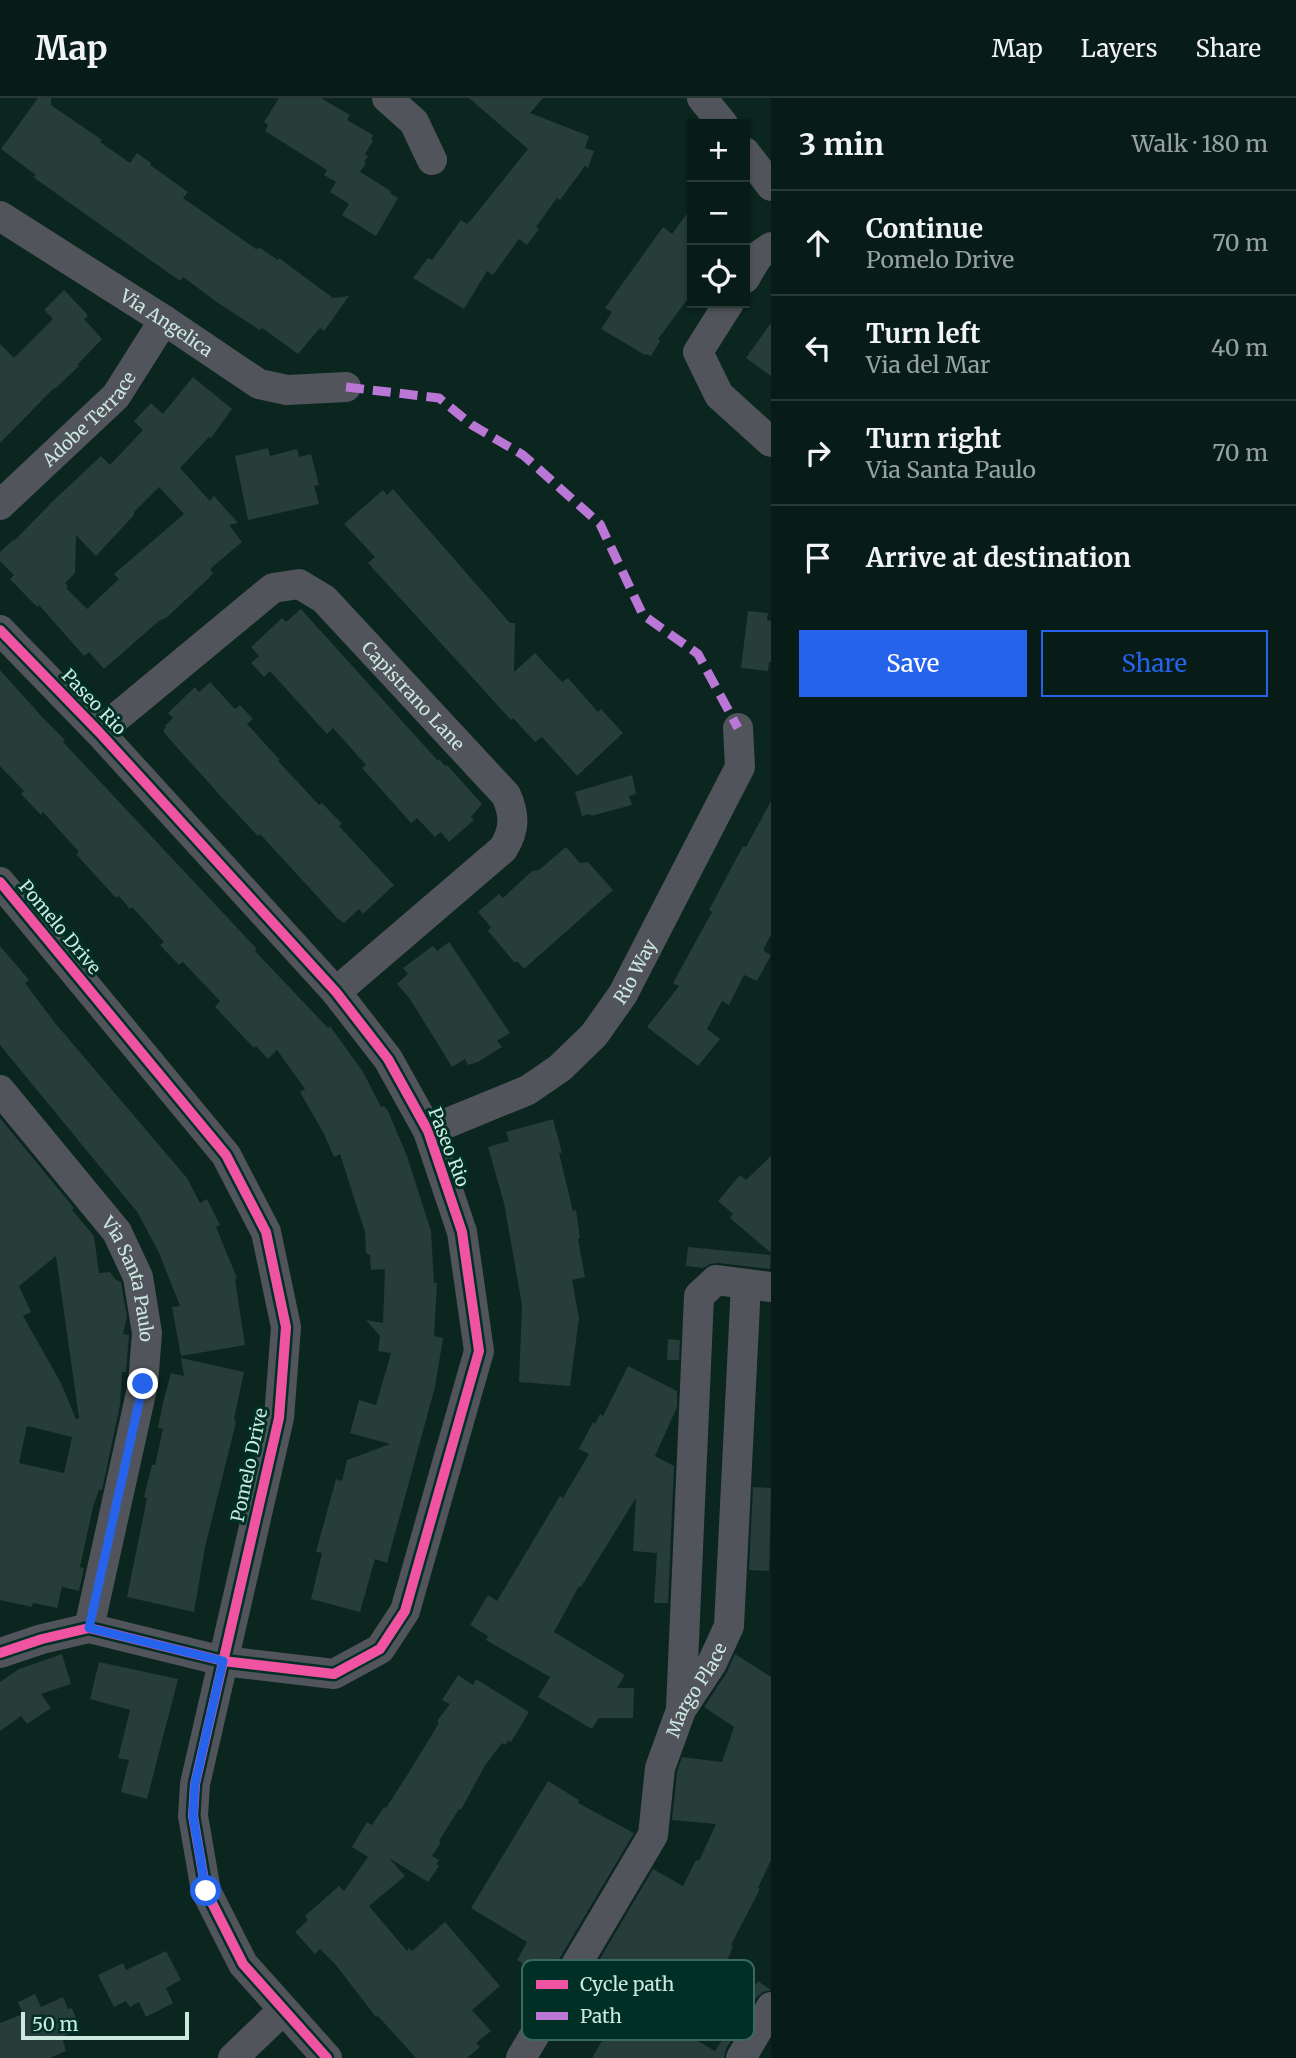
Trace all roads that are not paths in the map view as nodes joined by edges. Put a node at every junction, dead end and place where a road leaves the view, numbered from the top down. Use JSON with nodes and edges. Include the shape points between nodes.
{"nodes":[{"id":1,"x":387,"y":98,"type":"edge"},
{"id":2,"x":702,"y":98,"type":"edge"},
{"id":3,"x":719,"y":119,"type":"edge"},
{"id":4,"x":750,"y":159,"type":"edge"},
{"id":5,"x":432,"y":160,"type":"dead end"},
{"id":6,"x":771,"y":186,"type":"edge"},
{"id":7,"x":0,"y":216,"type":"edge"},
{"id":8,"x":771,"y":247,"type":"edge"},
{"id":9,"x":750,"y":270,"type":"edge"},
{"id":10,"x":726,"y":308,"type":"edge"},
{"id":11,"x":164,"y":320,"type":"junction"},
{"id":12,"x":345,"y":387,"type":"dead end"},
{"id":13,"x":771,"y":442,"type":"edge"},
{"id":14,"x":0,"y":505,"type":"edge"},
{"id":15,"x":0,"y":630,"type":"edge"},
{"id":16,"x":738,"y":728,"type":"dead end"},
{"id":17,"x":99,"y":732,"type":"junction"},
{"id":18,"x":0,"y":882,"type":"edge"},
{"id":19,"x":336,"y":992,"type":"junction"},
{"id":20,"x":0,"y":1090,"type":"edge"},
{"id":21,"x":428,"y":1131,"type":"junction"},
{"id":22,"x":759,"y":1286,"type":"edge"},
{"id":23,"x":89,"y":1628,"type":"junction"},
{"id":24,"x":0,"y":1653,"type":"edge"},
{"id":25,"x":223,"y":1661,"type":"junction"},
{"id":26,"x":681,"y":1710,"type":"junction"},
{"id":27,"x":579,"y":1960,"type":"edge"},
{"id":28,"x":771,"y":2007,"type":"edge"},
{"id":29,"x":284,"y":2010,"type":"junction"},
{"id":30,"x":754,"y":2036,"type":"edge"},
{"id":31,"x":532,"y":2040,"type":"edge"},
{"id":32,"x":752,"y":2040,"type":"edge"},
{"id":33,"x":233,"y":2058,"type":"edge"},
{"id":34,"x":327,"y":2058,"type":"edge"},
{"id":35,"x":521,"y":2058,"type":"edge"},
{"id":36,"x":741,"y":2058,"type":"edge"}],
"edges":[{"from":1,"to":5,"type":"street","via":[[414,121]]},
{"from":2,"to":3,"type":"street"},
{"from":4,"to":6,"type":"street"},
{"from":7,"to":11,"type":"street","name":"Via Angelica"},
{"from":8,"to":9,"type":"street"},
{"from":10,"to":13,"type":"street","via":[[698,352],[719,396]]},
{"from":11,"to":12,"type":"street","name":"Via Angelica","via":[[259,384],[287,390]]},
{"from":11,"to":14,"type":"street","name":"Adobe Terrace","via":[[116,396]]},
{"from":15,"to":17,"type":"street","name":"Paseo Rio"},
{"from":16,"to":21,"type":"street","name":"Rio Way","via":[[740,767],[623,994],[594,1035],[561,1068],[528,1090]]},
{"from":17,"to":19,"type":"street","name":"Paseo Rio"},
{"from":17,"to":19,"type":"street","name":"Capistrano Lane","via":[[273,588],[299,584],[324,599],[506,795],[513,810],[510,837],[503,849]]},
{"from":18,"to":25,"type":"street","name":"Pomelo Drive","via":[[226,1155],[266,1232],[286,1327],[279,1418]]},
{"from":19,"to":21,"type":"street","name":"Paseo Rio","via":[[388,1059]]},
{"from":20,"to":23,"type":"street","name":"Via Santa Paulo","via":[[117,1231],[138,1277],[144,1311],[143,1384]]},
{"from":21,"to":25,"type":"street","name":"Paseo Rio","via":[[462,1232],[479,1351],[405,1611],[380,1649],[334,1674]]},
{"from":22,"to":26,"type":"street","name":"Margo Place","via":[[729,1626],[712,1663]]},
{"from":22,"to":26,"type":"street","via":[[716,1280],[699,1296]]},
{"from":23,"to":24,"type":"street"},
{"from":23,"to":25,"type":"street","name":"Paseo Rio"},
{"from":25,"to":29,"type":"street","name":"Pomelo Drive","via":[[195,1784],[193,1816],[206,1891],[243,1964]]},
{"from":26,"to":27,"type":"street","name":"Margo Place","via":[[660,1768],[653,1835]]},
{"from":28,"to":30,"type":"street"},
{"from":29,"to":33,"type":"street"},
{"from":29,"to":34,"type":"street","name":"Pomelo Drive"},
{"from":31,"to":35,"type":"street","name":"Margo Place"},
{"from":32,"to":36,"type":"street"}]}
